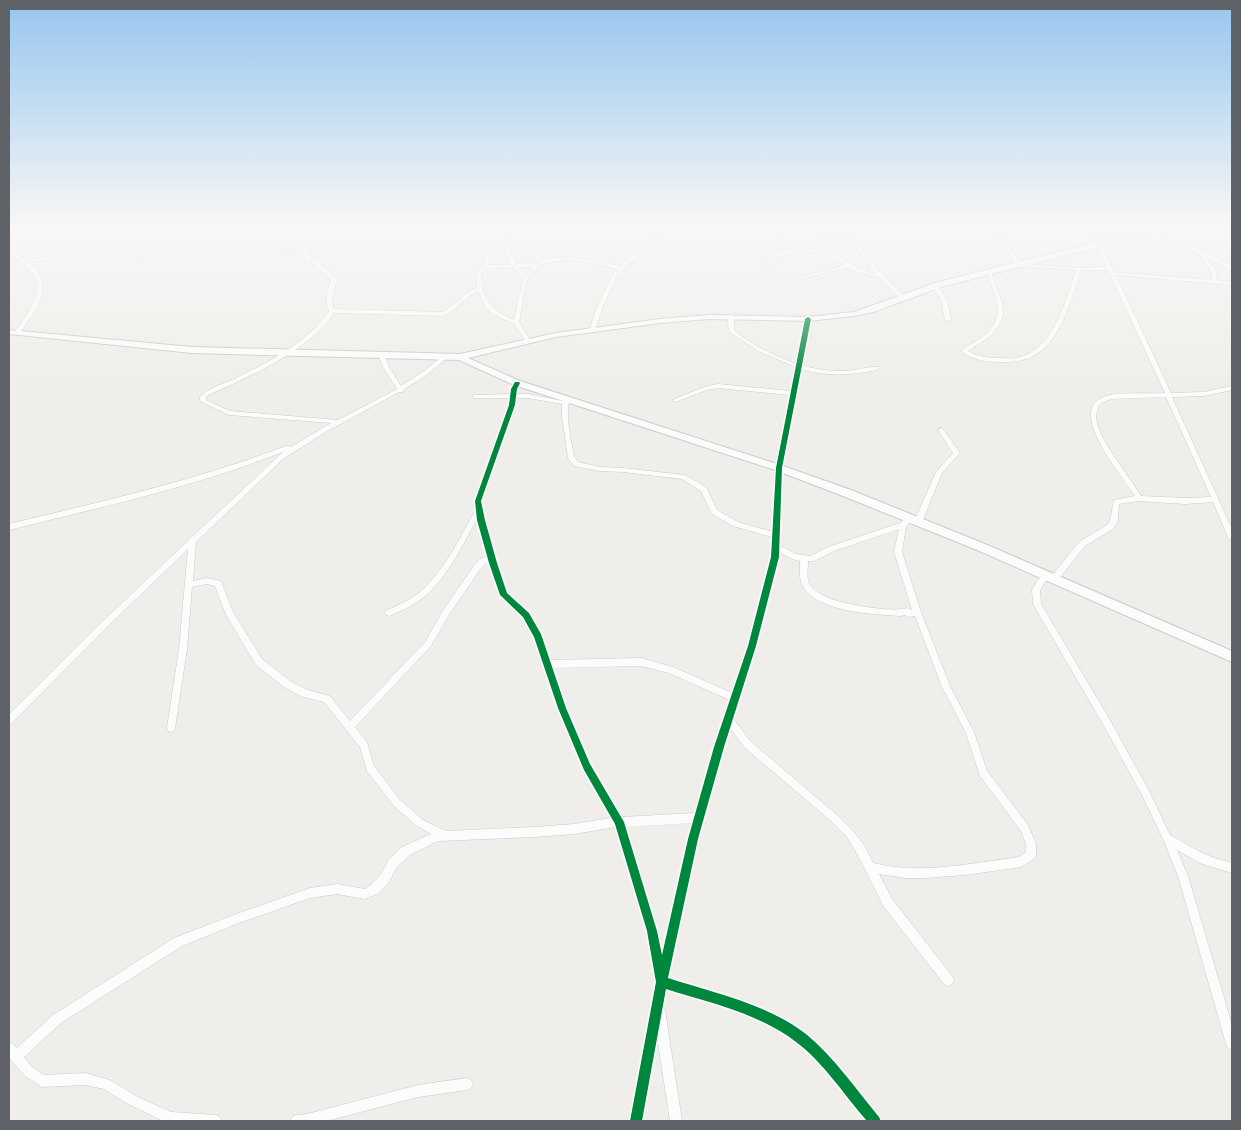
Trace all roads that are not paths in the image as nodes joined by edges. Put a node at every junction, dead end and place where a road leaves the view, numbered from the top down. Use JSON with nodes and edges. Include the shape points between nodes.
{"nodes":[{"id":1,"x":39,"y":279,"type":"edge"},
{"id":2,"x":334,"y":279,"type":"edge"},
{"id":3,"x":479,"y":279,"type":"edge"},
{"id":4,"x":526,"y":279,"type":"edge"},
{"id":5,"x":614,"y":279,"type":"edge"},
{"id":6,"x":883,"y":279,"type":"edge"},
{"id":7,"x":963,"y":279,"type":"edge"},
{"id":8,"x":991,"y":279,"type":"edge"},
{"id":9,"x":1075,"y":279,"type":"edge"},
{"id":10,"x":1115,"y":279,"type":"edge"},
{"id":11,"x":1183,"y":279,"type":"edge"},
{"id":12,"x":1215,"y":279,"type":"edge"},
{"id":13,"x":1214,"y":282,"type":"junction"},
{"id":14,"x":1232,"y":283,"type":"edge"},
{"id":15,"x":935,"y":286,"type":"junction"},
{"id":16,"x":479,"y":289,"type":"junction"},
{"id":17,"x":902,"y":298,"type":"junction"},
{"id":18,"x":332,"y":311,"type":"junction"},
{"id":19,"x":731,"y":317,"type":"junction"},
{"id":20,"x":808,"y":318,"type":"junction"},
{"id":21,"x":948,"y":320,"type":"dead end"},
{"id":22,"x":516,"y":322,"type":"junction"},
{"id":23,"x":593,"y":329,"type":"junction"},
{"id":24,"x":13,"y":332,"type":"edge"},
{"id":25,"x":527,"y":340,"type":"junction"},
{"id":26,"x":283,"y":353,"type":"junction"},
{"id":27,"x":382,"y":356,"type":"junction"},
{"id":28,"x":445,"y":357,"type":"junction"},
{"id":29,"x":460,"y":357,"type":"junction"},
{"id":30,"x":799,"y":365,"type":"junction"},
{"id":31,"x":877,"y":368,"type":"dead end"},
{"id":32,"x":517,"y":383,"type":"junction"},
{"id":33,"x":1232,"y":388,"type":"edge"},
{"id":34,"x":401,"y":391,"type":"junction"},
{"id":35,"x":793,"y":393,"type":"junction"},
{"id":36,"x":1166,"y":394,"type":"junction"},
{"id":37,"x":513,"y":395,"type":"junction"},
{"id":38,"x":475,"y":396,"type":"dead end"},
{"id":39,"x":675,"y":400,"type":"dead end"},
{"id":40,"x":566,"y":401,"type":"junction"},
{"id":41,"x":340,"y":422,"type":"junction"},
{"id":42,"x":942,"y":430,"type":"dead end"},
{"id":43,"x":298,"y":444,"type":"junction"},
{"id":44,"x":779,"y":468,"type":"junction"},
{"id":45,"x":1139,"y":498,"type":"junction"},
{"id":46,"x":1215,"y":499,"type":"junction"},
{"id":47,"x":479,"y":510,"type":"junction"},
{"id":48,"x":910,"y":522,"type":"junction"},
{"id":49,"x":9,"y":527,"type":"edge"},
{"id":50,"x":777,"y":536,"type":"junction"},
{"id":51,"x":1232,"y":537,"type":"edge"},
{"id":52,"x":193,"y":539,"type":"junction"},
{"id":53,"x":776,"y":547,"type":"junction"},
{"id":54,"x":491,"y":557,"type":"junction"},
{"id":55,"x":804,"y":558,"type":"junction"},
{"id":56,"x":1050,"y":577,"type":"junction"},
{"id":57,"x":188,"y":585,"type":"junction"},
{"id":58,"x":389,"y":612,"type":"dead end"},
{"id":59,"x":917,"y":612,"type":"junction"},
{"id":60,"x":1232,"y":657,"type":"edge"},
{"id":61,"x":548,"y":664,"type":"junction"},
{"id":62,"x":735,"y":698,"type":"junction"},
{"id":63,"x":728,"y":719,"type":"junction"},
{"id":64,"x":9,"y":720,"type":"edge"},
{"id":65,"x":350,"y":727,"type":"junction"},
{"id":66,"x":171,"y":728,"type":"dead end"},
{"id":67,"x":699,"y":818,"type":"junction"},
{"id":68,"x":619,"y":822,"type":"junction"},
{"id":69,"x":446,"y":836,"type":"junction"},
{"id":70,"x":1167,"y":838,"type":"junction"},
{"id":71,"x":870,"y":867,"type":"junction"},
{"id":72,"x":1232,"y":868,"type":"edge"},
{"id":73,"x":948,"y":980,"type":"dead end"},
{"id":74,"x":662,"y":982,"type":"junction"},
{"id":75,"x":658,"y":1000,"type":"junction"},
{"id":76,"x":1232,"y":1044,"type":"edge"},
{"id":77,"x":12,"y":1052,"type":"edge"},
{"id":78,"x":467,"y":1084,"type":"dead end"},
{"id":79,"x":859,"y":1102,"type":"junction"},
{"id":80,"x":216,"y":1121,"type":"edge"},
{"id":81,"x":296,"y":1121,"type":"edge"},
{"id":82,"x":636,"y":1121,"type":"edge"},
{"id":83,"x":676,"y":1121,"type":"edge"},
{"id":84,"x":867,"y":1121,"type":"edge"},
{"id":85,"x":875,"y":1121,"type":"edge"}],
"edges":[{"from":1,"to":24,"type":"street","via":[[42,289],[38,302]]},
{"from":2,"to":18,"type":"street","via":[[329,298]]},
{"from":3,"to":16,"type":"street"},
{"from":4,"to":22,"type":"street"},
{"from":5,"to":23,"type":"street","via":[[596,315]]},
{"from":6,"to":17,"type":"street"},
{"from":7,"to":15,"type":"main road"},
{"from":8,"to":9,"type":"street","via":[[1002,318],[990,334],[964,351],[982,358],[1017,361],[1036,353],[1050,340]]},
{"from":10,"to":36,"type":"street","via":[[1150,351]]},
{"from":11,"to":13,"type":"street"},
{"from":12,"to":13,"type":"street"},
{"from":13,"to":14,"type":"street"},
{"from":15,"to":17,"type":"main road"},
{"from":15,"to":21,"type":"street","via":[[944,300]]},
{"from":16,"to":18,"type":"street","via":[[470,291],[443,314]]},
{"from":16,"to":22,"type":"street","via":[[486,303],[499,316]]},
{"from":17,"to":20,"type":"main road","via":[[854,314]]},
{"from":18,"to":26,"type":"street","via":[[312,333]]},
{"from":19,"to":20,"type":"main road"},
{"from":19,"to":23,"type":"main road"},
{"from":19,"to":30,"type":"street","via":[[732,331],[752,345]]},
{"from":20,"to":30,"type":"street"},
{"from":22,"to":25,"type":"street"},
{"from":23,"to":25,"type":"main road"},
{"from":24,"to":26,"type":"main road","via":[[155,347]]},
{"from":25,"to":29,"type":"main road"},
{"from":26,"to":27,"type":"main road"},
{"from":26,"to":41,"type":"street","via":[[206,394],[203,401],[229,413]]},
{"from":27,"to":28,"type":"main road"},
{"from":27,"to":34,"type":"street"},
{"from":28,"to":29,"type":"main road"},
{"from":28,"to":34,"type":"street"},
{"from":29,"to":32,"type":"main road"},
{"from":30,"to":31,"type":"street","via":[[817,371],[844,373]]},
{"from":30,"to":35,"type":"street"},
{"from":32,"to":37,"type":"street"},
{"from":32,"to":40,"type":"main road"},
{"from":33,"to":36,"type":"street","via":[[1204,394]]},
{"from":34,"to":41,"type":"street"},
{"from":35,"to":39,"type":"street","via":[[718,386]]},
{"from":35,"to":44,"type":"street"},
{"from":36,"to":45,"type":"street","via":[[1111,397],[1098,403],[1093,412],[1104,445]]},
{"from":36,"to":46,"type":"street"},
{"from":37,"to":38,"type":"street"},
{"from":37,"to":40,"type":"street"},
{"from":37,"to":47,"type":"street","via":[[481,491]]},
{"from":40,"to":44,"type":"main road"},
{"from":40,"to":50,"type":"street","via":[[571,458],[576,464],[683,477],[704,489],[714,512],[736,524]]},
{"from":41,"to":43,"type":"street"},
{"from":42,"to":48,"type":"street","via":[[957,453],[939,472]]},
{"from":43,"to":49,"type":"street","via":[[182,485]]},
{"from":43,"to":52,"type":"street"},
{"from":44,"to":48,"type":"main road"},
{"from":44,"to":50,"type":"street"},
{"from":45,"to":46,"type":"street"},
{"from":45,"to":56,"type":"street","via":[[1116,502],[1110,527],[1082,544]]},
{"from":46,"to":51,"type":"street"},
{"from":47,"to":54,"type":"street"},
{"from":47,"to":58,"type":"street","via":[[442,574],[428,590],[406,606]]},
{"from":48,"to":55,"type":"street","via":[[811,559]]},
{"from":48,"to":56,"type":"main road"},
{"from":48,"to":59,"type":"street","via":[[898,552]]},
{"from":50,"to":53,"type":"street"},
{"from":52,"to":57,"type":"street"},
{"from":52,"to":64,"type":"street"},
{"from":53,"to":55,"type":"street"},
{"from":53,"to":62,"type":"street","via":[[757,628]]},
{"from":54,"to":61,"type":"street","via":[[504,595],[526,615]]},
{"from":54,"to":65,"type":"street","via":[[476,569],[428,644]]},
{"from":55,"to":59,"type":"street","via":[[806,584],[815,594],[836,604],[900,613],[907,611],[908,614]]},
{"from":56,"to":60,"type":"main road"},
{"from":56,"to":70,"type":"street","via":[[1036,589],[1037,604],[1107,723]]},
{"from":57,"to":65,"type":"street","via":[[207,581],[218,583],[228,613],[259,662],[287,684],[306,694],[327,699]]},
{"from":57,"to":66,"type":"street","via":[[183,649]]},
{"from":59,"to":71,"type":"street","via":[[946,687],[970,732],[983,773],[1025,828],[1031,854],[1022,862],[908,875]]},
{"from":61,"to":62,"type":"street","via":[[641,662],[670,670]]},
{"from":61,"to":68,"type":"street","via":[[586,767]]},
{"from":62,"to":63,"type":"street"},
{"from":63,"to":67,"type":"street"},
{"from":63,"to":71,"type":"street","via":[[747,744],[850,834]]},
{"from":65,"to":69,"type":"street","via":[[364,745],[370,768],[397,804],[420,823]]},
{"from":67,"to":68,"type":"street"},
{"from":67,"to":74,"type":"street"},
{"from":68,"to":69,"type":"street","via":[[574,829]]},
{"from":68,"to":74,"type":"street","via":[[652,931]]},
{"from":69,"to":77,"type":"street","via":[[437,836],[406,851],[375,889],[365,894],[337,889],[310,893],[178,942],[57,1019]]},
{"from":70,"to":72,"type":"street","via":[[1192,854]]},
{"from":70,"to":76,"type":"street","via":[[1182,876]]},
{"from":71,"to":73,"type":"street","via":[[888,903]]},
{"from":74,"to":75,"type":"street"},
{"from":74,"to":79,"type":"street","via":[[756,1014],[785,1028],[831,1067]]},
{"from":75,"to":82,"type":"street"},
{"from":75,"to":83,"type":"street"},
{"from":77,"to":80,"type":"street","via":[[28,1072],[42,1081],[85,1079],[106,1084],[170,1118]]},
{"from":78,"to":81,"type":"street","via":[[418,1091]]},
{"from":79,"to":84,"type":"street"},
{"from":79,"to":85,"type":"street"}]}
